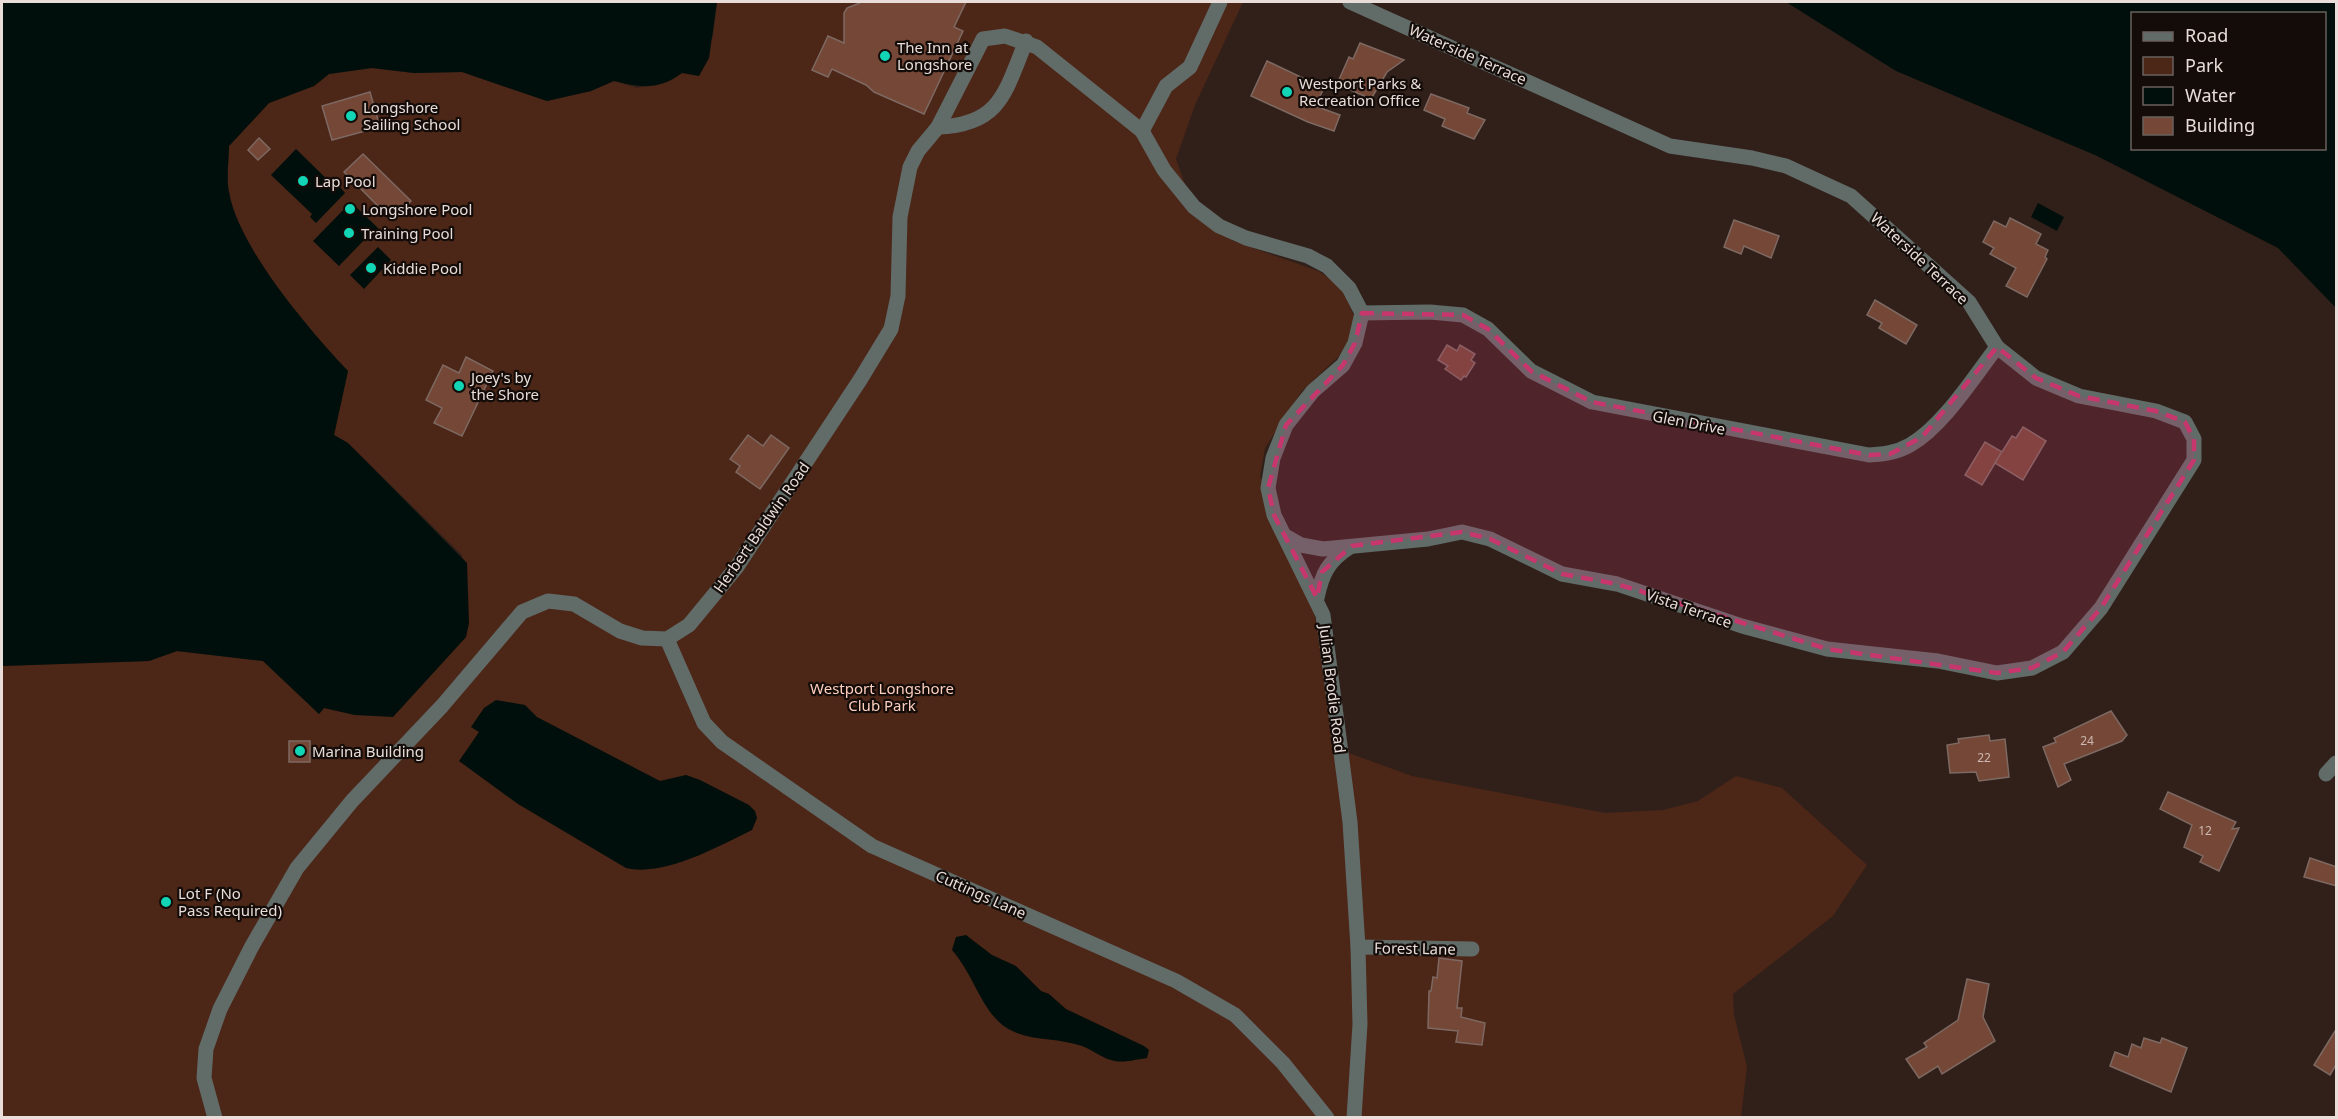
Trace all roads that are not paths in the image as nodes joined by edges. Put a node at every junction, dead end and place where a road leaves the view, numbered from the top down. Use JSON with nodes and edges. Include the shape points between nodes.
{"nodes":[{"id":1,"x":1220,"y":2,"type":"edge"},
{"id":2,"x":1350,"y":2,"type":"edge"},
{"id":3,"x":1026,"y":42,"type":"junction"},
{"id":4,"x":938,"y":127,"type":"junction"},
{"id":5,"x":1142,"y":131,"type":"junction"},
{"id":6,"x":1362,"y":313,"type":"junction"},
{"id":7,"x":1997,"y":347,"type":"junction"},
{"id":8,"x":1287,"y":537,"type":"junction"},
{"id":9,"x":1352,"y":546,"type":"junction"},
{"id":10,"x":1317,"y":598,"type":"junction"},
{"id":11,"x":667,"y":639,"type":"junction"},
{"id":12,"x":2031,"y":668,"type":"joint"},
{"id":13,"x":1358,"y":947,"type":"junction"},
{"id":14,"x":1472,"y":949,"type":"dead end"},
{"id":15,"x":215,"y":1118,"type":"edge"},
{"id":16,"x":1326,"y":1118,"type":"edge"},
{"id":17,"x":1353,"y":1118,"type":"edge"}],
"edges":[{"from":1,"to":5,"type":"street","via":[[1191,67],[1166,86]]},
{"from":2,"to":7,"type":"street","name":"Waterside Terrace","via":[[1670,146],[1786,166],[1851,196],[1969,302]]},
{"from":3,"to":4,"type":"street","via":[[989,114],[958,127]]},
{"from":3,"to":4,"type":"street","name":"Herbert Baldwin Road","via":[[1005,36],[983,39]]},
{"from":3,"to":5,"type":"street","name":"Herbert Baldwin Road"},
{"from":4,"to":11,"type":"street","name":"Herbert Baldwin Road","via":[[918,151],[904,187],[898,296],[891,329],[736,568],[690,625]]},
{"from":5,"to":6,"type":"street","via":[[1164,170],[1194,207],[1219,226],[1246,238],[1308,256],[1327,266],[1349,288]]},
{"from":6,"to":7,"type":"street","name":"Glen Drive","via":[[1463,315],[1488,329],[1531,371],[1593,402],[1869,455],[1890,454],[1922,437]]},
{"from":6,"to":8,"type":"street","name":"Julian Brodie Road","via":[[1355,343],[1343,365],[1313,391],[1286,425],[1273,458],[1268,488],[1274,515]]},
{"from":7,"to":12,"type":"street","name":"Waterside Terrace","via":[[2036,378],[2079,396],[2156,411],[2185,422],[2194,439],[2194,460],[2101,608],[2063,652]]},
{"from":8,"to":9,"type":"street","name":"Vista Terrace","via":[[1301,545],[1323,549]]},
{"from":8,"to":10,"type":"street","name":"Julian Brodie Road"},
{"from":9,"to":10,"type":"street","via":[[1335,556],[1322,572]]},
{"from":9,"to":12,"type":"street","name":"Vista Terrace","via":[[1462,532],[1490,539],[1562,574],[1617,584],[1742,626],[1827,649],[1938,661],[1997,673]]},
{"from":10,"to":13,"type":"street","name":"Julian Brodie Road","via":[[1323,615],[1348,810]]},
{"from":11,"to":15,"type":"street","via":[[642,638],[620,631],[574,604],[548,601],[522,612],[297,868],[241,967],[206,1049],[204,1078]]},
{"from":11,"to":16,"type":"street","name":"Cuttings Lane","via":[[704,723],[722,742],[872,846],[1176,981],[1235,1015],[1283,1063]]},
{"from":13,"to":14,"type":"street","name":"Forest Lane"},
{"from":13,"to":17,"type":"street","name":"Julian Brodie Road","via":[[1360,1024]]}]}
